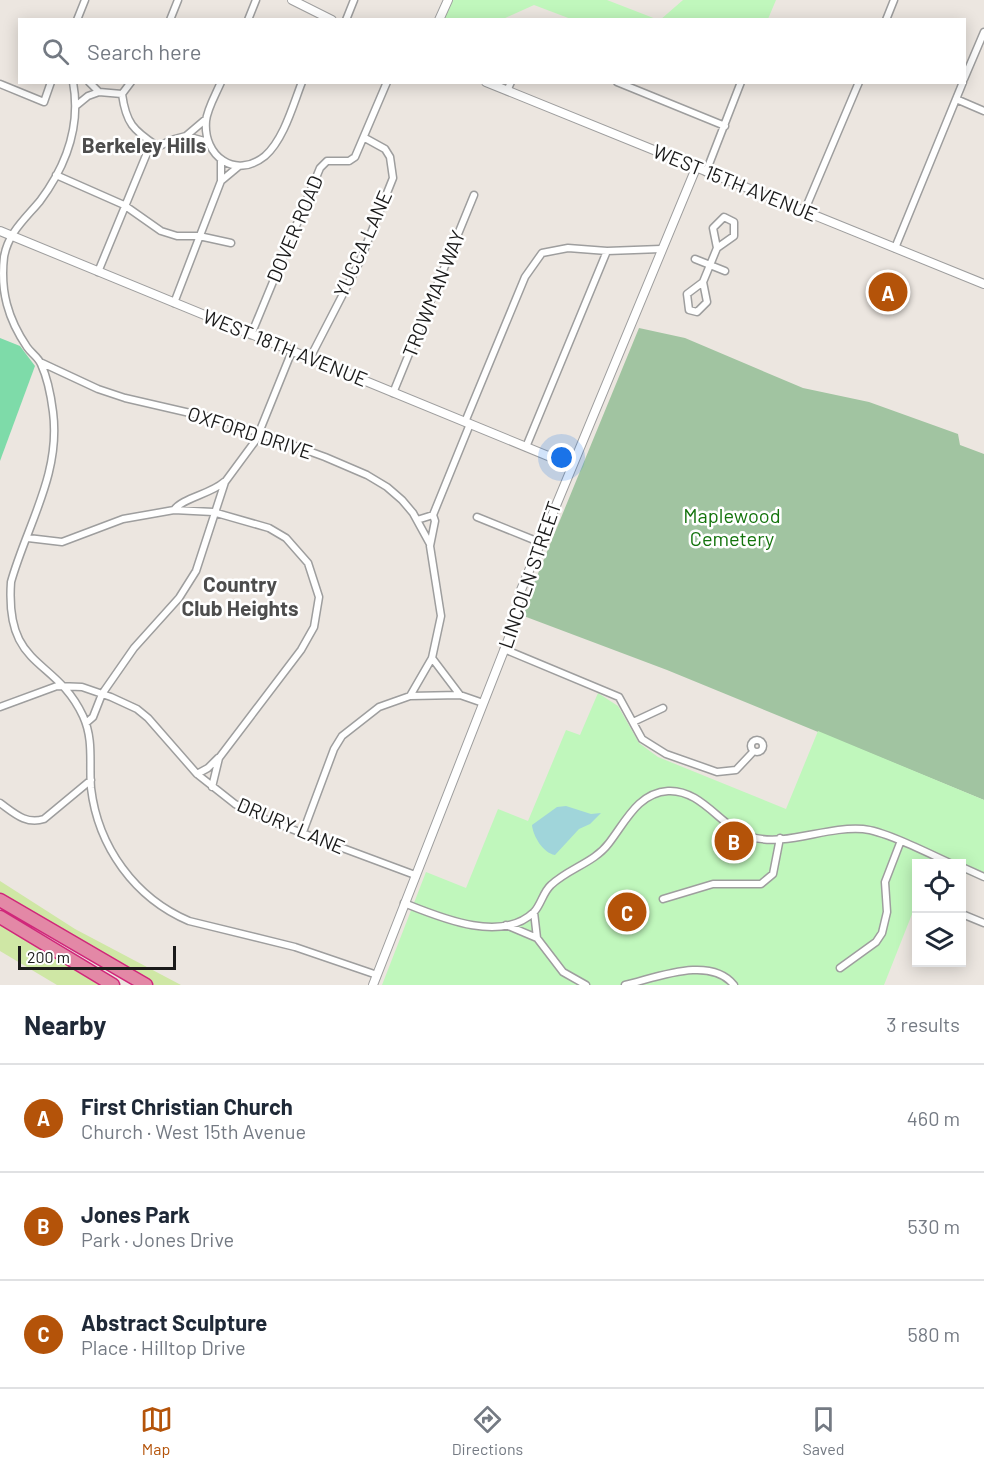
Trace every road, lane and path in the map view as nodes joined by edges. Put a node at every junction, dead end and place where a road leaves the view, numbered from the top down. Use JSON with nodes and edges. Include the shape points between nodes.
{"nodes":[{"id":1,"x":85,"y":0,"type":"edge"},
{"id":2,"x":178,"y":0,"type":"edge"},
{"id":3,"x":256,"y":0,"type":"edge"},
{"id":4,"x":292,"y":0,"type":"edge"},
{"id":5,"x":354,"y":0,"type":"edge"},
{"id":6,"x":448,"y":0,"type":"edge"},
{"id":7,"x":894,"y":0,"type":"edge"},
{"id":8,"x":78,"y":18,"type":"edge"},
{"id":9,"x":171,"y":18,"type":"edge"},
{"id":10,"x":249,"y":18,"type":"edge"},
{"id":11,"x":329,"y":18,"type":"edge"},
{"id":12,"x":347,"y":18,"type":"edge"},
{"id":13,"x":441,"y":18,"type":"edge"},
{"id":14,"x":887,"y":18,"type":"edge"},
{"id":15,"x":984,"y":32,"type":"edge"},
{"id":16,"x":966,"y":76,"type":"edge"},
{"id":17,"x":50,"y":84,"type":"edge"},
{"id":18,"x":74,"y":84,"type":"edge"},
{"id":19,"x":91,"y":84,"type":"edge"},
{"id":20,"x":130,"y":84,"type":"edge"},
{"id":21,"x":220,"y":84,"type":"edge"},
{"id":22,"x":301,"y":84,"type":"edge"},
{"id":23,"x":386,"y":84,"type":"edge"},
{"id":24,"x":491,"y":84,"type":"edge"},
{"id":25,"x":509,"y":84,"type":"edge"},
{"id":26,"x":622,"y":84,"type":"edge"},
{"id":27,"x":740,"y":84,"type":"edge"},
{"id":28,"x":858,"y":84,"type":"edge"},
{"id":29,"x":963,"y":84,"type":"edge"},
{"id":30,"x":2,"y":85,"type":"edge"},
{"id":31,"x":507,"y":91,"type":"junction"},
{"id":32,"x":99,"y":92,"type":"junction"},
{"id":33,"x":0,"y":93,"type":"edge"},
{"id":34,"x":122,"y":94,"type":"junction"},
{"id":35,"x":956,"y":99,"type":"junction"},
{"id":36,"x":77,"y":105,"type":"junction"},
{"id":37,"x":984,"y":111,"type":"edge"},
{"id":38,"x":206,"y":119,"type":"junction"},
{"id":39,"x":725,"y":126,"type":"junction"},
{"id":40,"x":186,"y":136,"type":"junction"},
{"id":41,"x":365,"y":138,"type":"junction"},
{"id":42,"x":208,"y":142,"type":"junction"},
{"id":43,"x":157,"y":146,"type":"junction"},
{"id":44,"x":221,"y":161,"type":"junction"},
{"id":45,"x":238,"y":166,"type":"junction"},
{"id":46,"x":696,"y":168,"type":"junction"},
{"id":47,"x":706,"y":172,"type":"junction"},
{"id":48,"x":56,"y":175,"type":"junction"},
{"id":49,"x":221,"y":180,"type":"junction"},
{"id":50,"x":474,"y":195,"type":"dead end"},
{"id":51,"x":124,"y":205,"type":"junction"},
{"id":52,"x":804,"y":212,"type":"junction"},
{"id":53,"x":0,"y":231,"type":"edge"},
{"id":54,"x":11,"y":236,"type":"junction"},
{"id":55,"x":200,"y":236,"type":"junction"},
{"id":56,"x":231,"y":243,"type":"dead end"},
{"id":57,"x":717,"y":248,"type":"junction"},
{"id":58,"x":895,"y":248,"type":"junction"},
{"id":59,"x":661,"y":249,"type":"junction"},
{"id":60,"x":607,"y":251,"type":"junction"},
{"id":61,"x":695,"y":259,"type":"dead end"},
{"id":62,"x":710,"y":265,"type":"junction"},
{"id":63,"x":725,"y":271,"type":"dead end"},
{"id":64,"x":98,"y":272,"type":"junction"},
{"id":65,"x":703,"y":282,"type":"junction"},
{"id":66,"x":984,"y":284,"type":"edge"},
{"id":67,"x":174,"y":303,"type":"junction"},
{"id":68,"x":251,"y":334,"type":"junction"},
{"id":69,"x":292,"y":351,"type":"junction"},
{"id":70,"x":310,"y":358,"type":"junction"},
{"id":71,"x":40,"y":361,"type":"junction"},
{"id":72,"x":393,"y":393,"type":"junction"},
{"id":73,"x":467,"y":423,"type":"junction"},
{"id":74,"x":260,"y":432,"type":"junction"},
{"id":75,"x":526,"y":447,"type":"junction"},
{"id":76,"x":570,"y":465,"type":"junction"},
{"id":77,"x":225,"y":482,"type":"junction"},
{"id":78,"x":174,"y":510,"type":"junction"},
{"id":79,"x":213,"y":512,"type":"junction"},
{"id":80,"x":433,"y":515,"type":"junction"},
{"id":81,"x":477,"y":517,"type":"dead end"},
{"id":82,"x":417,"y":520,"type":"junction"},
{"id":83,"x":28,"y":538,"type":"junction"},
{"id":84,"x":540,"y":542,"type":"junction"},
{"id":85,"x":430,"y":546,"type":"junction"},
{"id":86,"x":504,"y":649,"type":"junction"},
{"id":87,"x":432,"y":658,"type":"junction"},
{"id":88,"x":61,"y":685,"type":"junction"},
{"id":89,"x":102,"y":694,"type":"junction"},
{"id":90,"x":410,"y":696,"type":"junction"},
{"id":91,"x":460,"y":696,"type":"junction"},
{"id":92,"x":483,"y":704,"type":"junction"},
{"id":93,"x":0,"y":707,"type":"edge"},
{"id":94,"x":663,"y":708,"type":"dead end"},
{"id":95,"x":633,"y":722,"type":"junction"},
{"id":96,"x":86,"y":723,"type":"junction"},
{"id":97,"x":753,"y":753,"type":"dead end"},
{"id":98,"x":219,"y":758,"type":"junction"},
{"id":99,"x":197,"y":774,"type":"junction"},
{"id":100,"x":91,"y":780,"type":"junction"},
{"id":101,"x":212,"y":787,"type":"junction"},
{"id":102,"x":0,"y":803,"type":"edge"},
{"id":103,"x":303,"y":832,"type":"junction"},
{"id":104,"x":780,"y":838,"type":"junction"},
{"id":105,"x":900,"y":843,"type":"junction"},
{"id":106,"x":940,"y":859,"type":"edge"},
{"id":107,"x":966,"y":869,"type":"edge"},
{"id":108,"x":415,"y":875,"type":"junction"},
{"id":109,"x":984,"y":876,"type":"edge"},
{"id":110,"x":663,"y":899,"type":"dead end"},
{"id":111,"x":0,"y":900,"type":"edge"},
{"id":112,"x":405,"y":903,"type":"junction"},
{"id":113,"x":534,"y":912,"type":"junction"},
{"id":114,"x":966,"y":916,"type":"edge"},
{"id":115,"x":0,"y":917,"type":"edge"},
{"id":116,"x":984,"y":923,"type":"edge"},
{"id":117,"x":505,"y":925,"type":"junction"},
{"id":118,"x":537,"y":938,"type":"junction"},
{"id":119,"x":840,"y":968,"type":"dead end"},
{"id":120,"x":377,"y":975,"type":"junction"},
{"id":121,"x":113,"y":985,"type":"edge"},
{"id":122,"x":146,"y":985,"type":"edge"},
{"id":123,"x":373,"y":985,"type":"edge"},
{"id":124,"x":586,"y":985,"type":"edge"},
{"id":125,"x":625,"y":985,"type":"edge"},
{"id":126,"x":734,"y":985,"type":"edge"}],
"edges":[{"from":1,"to":8,"type":"street"},
{"from":2,"to":9,"type":"street"},
{"from":3,"to":10,"type":"street"},
{"from":4,"to":11,"type":"street"},
{"from":5,"to":12,"type":"street"},
{"from":6,"to":13,"type":"street"},
{"from":7,"to":14,"type":"street"},
{"from":15,"to":16,"type":"street"},
{"from":17,"to":30,"type":"street","via":[[44,102]]},
{"from":18,"to":36,"type":"street"},
{"from":19,"to":32,"type":"street"},
{"from":20,"to":34,"type":"street"},
{"from":21,"to":38,"type":"street"},
{"from":22,"to":45,"type":"street","via":[[273,146],[255,162]]},
{"from":23,"to":41,"type":"street","name":"DOVER ROAD"},
{"from":24,"to":31,"type":"street","name":"WEST 15TH AVENUE"},
{"from":25,"to":31,"type":"street"},
{"from":26,"to":39,"type":"street"},
{"from":27,"to":39,"type":"street"},
{"from":28,"to":52,"type":"street"},
{"from":29,"to":35,"type":"street"},
{"from":30,"to":33,"type":"street"},
{"from":31,"to":46,"type":"street","name":"WEST 15TH AVENUE"},
{"from":32,"to":34,"type":"street"},
{"from":32,"to":36,"type":"street"},
{"from":34,"to":43,"type":"street","via":[[134,130]]},
{"from":35,"to":37,"type":"street"},
{"from":35,"to":58,"type":"street"},
{"from":36,"to":48,"type":"street","via":[[72,139]]},
{"from":38,"to":40,"type":"street"},
{"from":38,"to":42,"type":"street"},
{"from":39,"to":47,"type":"street"},
{"from":40,"to":42,"type":"street"},
{"from":40,"to":43,"type":"street"},
{"from":41,"to":68,"type":"street","name":"DOVER ROAD","via":[[356,157],[349,161],[327,161],[320,168]]},
{"from":41,"to":70,"type":"street","name":"YUCCA LANE","via":[[385,149],[393,178],[359,263]]},
{"from":42,"to":44,"type":"street"},
{"from":43,"to":51,"type":"street","via":[[147,153]]},
{"from":44,"to":45,"type":"street"},
{"from":44,"to":49,"type":"street"},
{"from":45,"to":49,"type":"street"},
{"from":46,"to":47,"type":"street","name":"WEST 15TH AVENUE"},
{"from":46,"to":59,"type":"street","name":"LINCOLN STREET"},
{"from":47,"to":52,"type":"street","name":"WEST 15TH AVENUE"},
{"from":48,"to":51,"type":"street"},
{"from":48,"to":54,"type":"street"},
{"from":49,"to":55,"type":"street"},
{"from":50,"to":72,"type":"street","name":"TROWMAN WAY"},
{"from":51,"to":55,"type":"street","via":[[161,231]]},
{"from":51,"to":64,"type":"street"},
{"from":52,"to":58,"type":"street","name":"WEST 15TH AVENUE"},
{"from":53,"to":54,"type":"street","name":"WEST 18TH AVENUE"},
{"from":54,"to":64,"type":"street","name":"WEST 18TH AVENUE"},
{"from":54,"to":71,"type":"street","via":[[4,257],[3,299],[28,349]]},
{"from":55,"to":56,"type":"street"},
{"from":55,"to":67,"type":"street"},
{"from":57,"to":57,"type":"street","via":[[734,236],[734,222],[730,218],[724,217],[713,228]]},
{"from":57,"to":62,"type":"street"},
{"from":58,"to":66,"type":"street","name":"WEST 15TH AVENUE"},
{"from":59,"to":60,"type":"street"},
{"from":59,"to":76,"type":"street","name":"LINCOLN STREET"},
{"from":60,"to":73,"type":"street","via":[[550,250],[534,261]]},
{"from":60,"to":75,"type":"street"},
{"from":61,"to":62,"type":"street"},
{"from":62,"to":63,"type":"street"},
{"from":62,"to":65,"type":"street"},
{"from":64,"to":67,"type":"street","name":"WEST 18TH AVENUE"},
{"from":65,"to":65,"type":"street","via":[[687,294],[689,310],[697,312],[707,302]]},
{"from":67,"to":68,"type":"street","name":"WEST 18TH AVENUE"},
{"from":68,"to":69,"type":"street","name":"WEST 18TH AVENUE"},
{"from":69,"to":70,"type":"street","name":"WEST 18TH AVENUE"},
{"from":69,"to":74,"type":"street"},
{"from":70,"to":72,"type":"street","name":"WEST 18TH AVENUE"},
{"from":71,"to":74,"type":"street","name":"OXFORD DRIVE","via":[[124,398]]},
{"from":71,"to":83,"type":"street","via":[[49,387],[55,438],[48,478]]},
{"from":72,"to":73,"type":"street","name":"WEST 18TH AVENUE"},
{"from":73,"to":75,"type":"street","name":"WEST 18TH AVENUE"},
{"from":73,"to":80,"type":"street"},
{"from":74,"to":77,"type":"street"},
{"from":74,"to":82,"type":"street","name":"OXFORD DRIVE","via":[[367,475],[387,487]]},
{"from":75,"to":76,"type":"street","name":"WEST 18TH AVENUE"},
{"from":76,"to":84,"type":"street","name":"LINCOLN STREET"},
{"from":77,"to":78,"type":"street"},
{"from":77,"to":79,"type":"street"},
{"from":78,"to":79,"type":"street"},
{"from":78,"to":83,"type":"street","via":[[123,519],[62,542]]},
{"from":79,"to":89,"type":"street","via":[[196,571]]},
{"from":79,"to":98,"type":"street","via":[[269,528],[286,538],[308,563],[319,597],[314,627],[301,650]]},
{"from":80,"to":82,"type":"street"},
{"from":80,"to":85,"type":"street"},
{"from":81,"to":84,"type":"street"},
{"from":82,"to":85,"type":"street","name":"OXFORD DRIVE"},
{"from":83,"to":88,"type":"street","via":[[11,582],[14,629],[26,652]]},
{"from":84,"to":86,"type":"street","name":"LINCOLN STREET","via":[[520,590]]},
{"from":85,"to":87,"type":"street","via":[[441,616]]},
{"from":86,"to":92,"type":"street","name":"LINCOLN STREET"},
{"from":86,"to":95,"type":"street","via":[[612,693],[619,697]]},
{"from":87,"to":90,"type":"street"},
{"from":87,"to":91,"type":"street"},
{"from":88,"to":89,"type":"street","name":"DRURY LANE"},
{"from":88,"to":93,"type":"street"},
{"from":88,"to":96,"type":"street"},
{"from":89,"to":96,"type":"street","via":[[96,712]]},
{"from":89,"to":99,"type":"street","name":"DRURY LANE","via":[[148,718]]},
{"from":90,"to":91,"type":"street"},
{"from":90,"to":103,"type":"street","via":[[379,707],[342,736]]},
{"from":91,"to":92,"type":"street"},
{"from":92,"to":108,"type":"street","name":"LINCOLN STREET"},
{"from":94,"to":95,"type":"street"},
{"from":95,"to":97,"type":"street","via":[[642,739],[652,747],[707,770],[736,770]]},
{"from":96,"to":100,"type":"street","via":[[91,739]]},
{"from":98,"to":99,"type":"street"},
{"from":98,"to":101,"type":"street"},
{"from":99,"to":101,"type":"street","name":"DRURY LANE"},
{"from":100,"to":102,"type":"street","via":[[44,819],[34,822]]},
{"from":100,"to":120,"type":"street","via":[[100,826],[112,853],[139,889],[176,916],[295,947]]},
{"from":101,"to":103,"type":"street","name":"DRURY LANE","via":[[262,818]]},
{"from":103,"to":108,"type":"street","name":"DRURY LANE"},
{"from":104,"to":105,"type":"street","via":[[866,829]]},
{"from":104,"to":110,"type":"street","via":[[773,874],[761,884],[713,884]]},
{"from":104,"to":113,"type":"street","via":[[747,836],[680,793],[654,795],[631,811],[599,854],[550,886]]},
{"from":105,"to":106,"type":"street"},
{"from":105,"to":119,"type":"street","via":[[885,882],[887,912],[882,933],[876,942]]},
{"from":107,"to":109,"type":"street"},
{"from":108,"to":112,"type":"street","name":"LINCOLN STREET"},
{"from":111,"to":122,"type":"highway"},
{"from":112,"to":117,"type":"street","via":[[452,922]]},
{"from":112,"to":120,"type":"street","name":"LINCOLN STREET"},
{"from":113,"to":117,"type":"street"},
{"from":113,"to":118,"type":"street"},
{"from":114,"to":116,"type":"street"},
{"from":115,"to":121,"type":"highway"},
{"from":117,"to":118,"type":"street"},
{"from":118,"to":124,"type":"street","via":[[563,972]]},
{"from":120,"to":123,"type":"street","name":"LINCOLN STREET"},
{"from":125,"to":126,"type":"street","via":[[700,969],[717,972]]}]}
